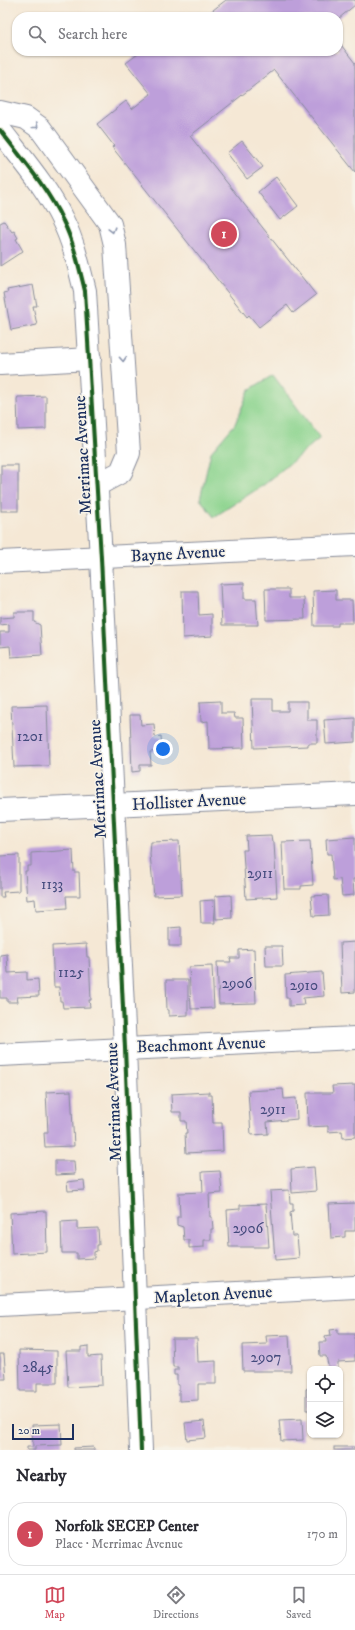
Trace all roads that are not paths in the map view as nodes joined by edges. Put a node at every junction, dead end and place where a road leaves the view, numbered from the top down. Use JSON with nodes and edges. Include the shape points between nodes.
{"nodes":[{"id":1,"x":0,"y":112,"type":"edge"},
{"id":2,"x":0,"y":130,"type":"edge"},
{"id":3,"x":90,"y":359,"type":"junction"},
{"id":4,"x":0,"y":364,"type":"edge"},
{"id":5,"x":97,"y":485,"type":"junction"},
{"id":6,"x":355,"y":545,"type":"edge"},
{"id":7,"x":101,"y":558,"type":"junction"},
{"id":8,"x":0,"y":562,"type":"edge"},
{"id":9,"x":355,"y":794,"type":"edge"},
{"id":10,"x":112,"y":805,"type":"junction"},
{"id":11,"x":0,"y":810,"type":"edge"},
{"id":12,"x":355,"y":1038,"type":"edge"},
{"id":13,"x":125,"y":1048,"type":"junction"},
{"id":14,"x":0,"y":1055,"type":"edge"},
{"id":15,"x":355,"y":1287,"type":"edge"},
{"id":16,"x":134,"y":1299,"type":"junction"},
{"id":17,"x":0,"y":1305,"type":"edge"},
{"id":18,"x":140,"y":1450,"type":"edge"}],
"edges":[{"from":1,"to":5,"type":"street","name":"Merrimac Avenue","one_way":true,"via":[[26,118],[40,128],[110,224],[115,245],[129,453],[121,472]]},
{"from":2,"to":3,"type":"street","name":"Merrimac Avenue","via":[[45,188],[63,221],[76,255],[85,291]]},
{"from":3,"to":4,"type":"street"},
{"from":3,"to":5,"type":"street","name":"Merrimac Avenue"},
{"from":5,"to":7,"type":"street","name":"Merrimac Avenue"},
{"from":6,"to":7,"type":"street","name":"Bayne Avenue"},
{"from":7,"to":8,"type":"street","name":"Bayne Avenue"},
{"from":7,"to":10,"type":"street","name":"Merrimac Avenue"},
{"from":9,"to":10,"type":"street","name":"Hollister Avenue"},
{"from":10,"to":11,"type":"street","name":"Hollister Avenue"},
{"from":10,"to":13,"type":"street","name":"Merrimac Avenue"},
{"from":12,"to":13,"type":"street","name":"Beachmont Avenue"},
{"from":13,"to":14,"type":"street","name":"Beachmont Avenue"},
{"from":13,"to":16,"type":"street","name":"Merrimac Avenue"},
{"from":15,"to":16,"type":"street","name":"Mapleton Avenue"},
{"from":16,"to":17,"type":"street","name":"Mapleton Avenue"},
{"from":16,"to":18,"type":"street","name":"Merrimac Avenue"}]}
